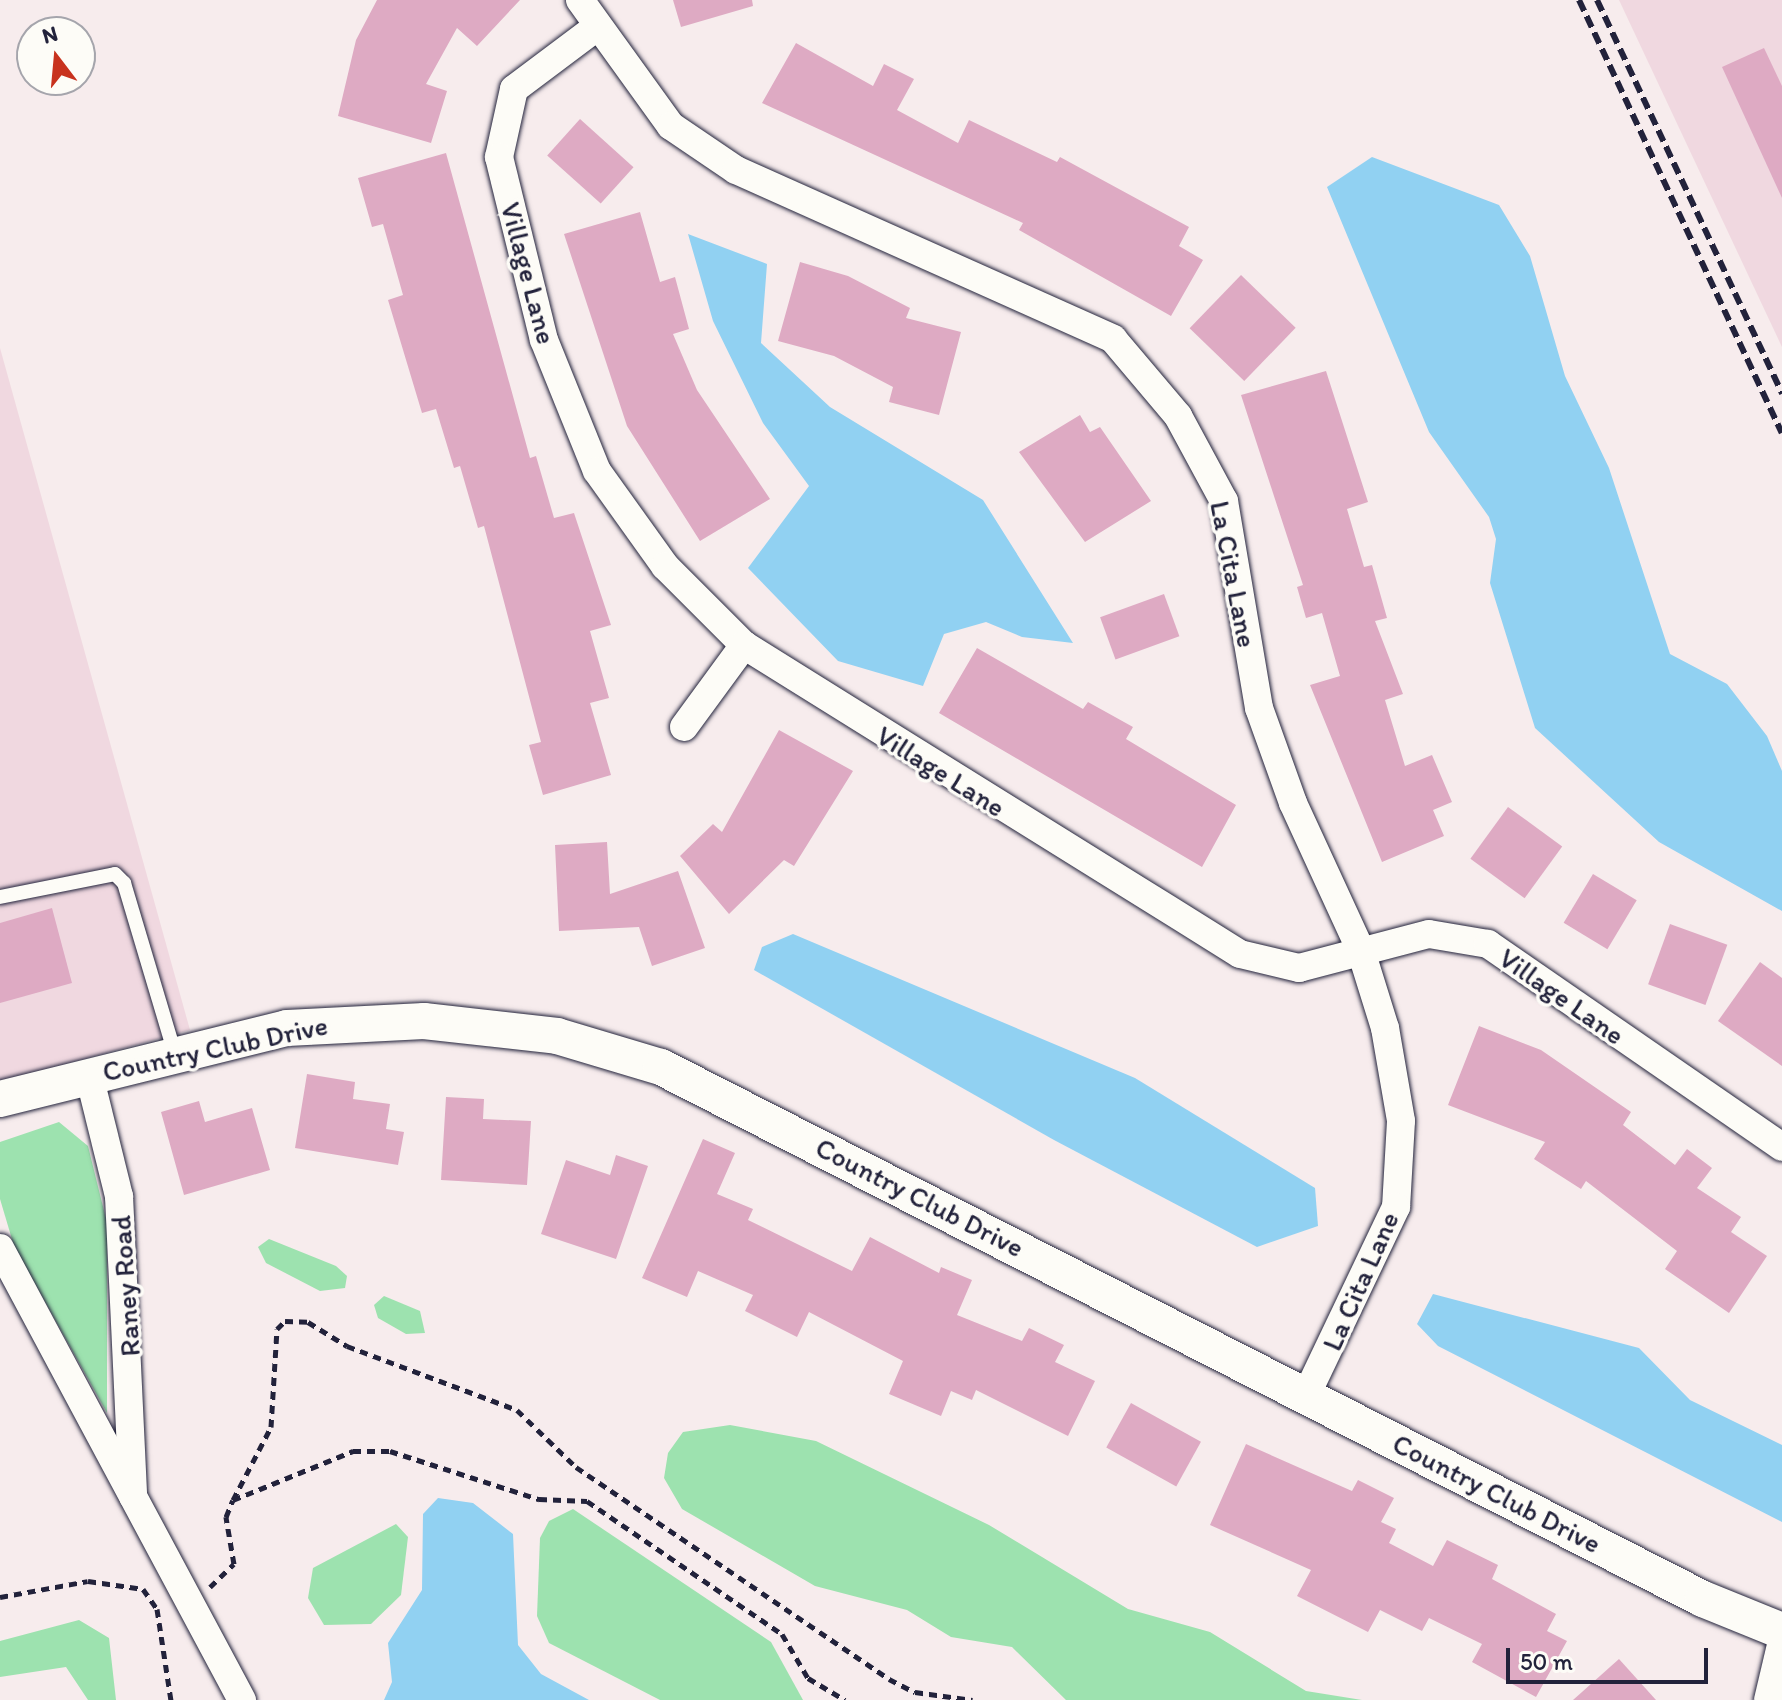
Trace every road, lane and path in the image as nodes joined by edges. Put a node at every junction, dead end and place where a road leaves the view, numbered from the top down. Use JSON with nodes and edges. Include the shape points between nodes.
{"nodes":[{"id":1,"x":580,"y":0,"type":"edge"},
{"id":2,"x":594,"y":29,"type":"junction"},
{"id":3,"x":744,"y":645,"type":"junction"},
{"id":4,"x":684,"y":727,"type":"dead end"},
{"id":5,"x":0,"y":897,"type":"edge"},
{"id":6,"x":1361,"y":951,"type":"junction"},
{"id":7,"x":175,"y":1054,"type":"junction"},
{"id":8,"x":89,"y":1075,"type":"junction"},
{"id":9,"x":0,"y":1099,"type":"edge"},
{"id":10,"x":1782,"y":1147,"type":"edge"},
{"id":11,"x":0,"y":1248,"type":"edge"},
{"id":12,"x":1307,"y":1394,"type":"junction"},
{"id":13,"x":233,"y":1500,"type":"junction"},
{"id":14,"x":133,"y":1501,"type":"junction"},
{"id":15,"x":0,"y":1597,"type":"edge"},
{"id":16,"x":185,"y":1597,"type":"junction"},
{"id":17,"x":157,"y":1609,"type":"junction"},
{"id":18,"x":1782,"y":1631,"type":"edge"},
{"id":19,"x":1782,"y":1641,"type":"edge"},
{"id":20,"x":171,"y":1700,"type":"edge"},
{"id":21,"x":242,"y":1700,"type":"edge"},
{"id":22,"x":845,"y":1700,"type":"edge"},
{"id":23,"x":972,"y":1700,"type":"edge"},
{"id":24,"x":1768,"y":1700,"type":"edge"}],
"edges":[{"from":1,"to":2,"type":"street","name":"La Cita Lane"},
{"from":2,"to":3,"type":"street","name":"Village Lane","via":[[514,89],[499,157],[544,340],[597,471],[665,566]]},
{"from":2,"to":6,"type":"street","name":"La Cita Lane","via":[[671,126],[723,161],[1113,339],[1178,416],[1224,501],[1259,708],[1293,803]]},
{"from":3,"to":4,"type":"street"},
{"from":3,"to":6,"type":"street","name":"Village Lane","via":[[1240,954],[1299,968]]},
{"from":5,"to":7,"type":"lane","via":[[115,874],[124,883]]},
{"from":6,"to":10,"type":"street","name":"Village Lane","via":[[1429,934],[1488,944]]},
{"from":6,"to":12,"type":"street","name":"La Cita Lane","via":[[1385,1028],[1401,1121],[1396,1207]]},
{"from":7,"to":8,"type":"street","name":"Country Club Drive"},
{"from":7,"to":12,"type":"street","name":"Country Club Drive","via":[[287,1028],[370,1019],[557,1036],[661,1067]]},
{"from":8,"to":9,"type":"street","name":"Country Club Drive"},
{"from":8,"to":14,"type":"street","name":"Raney Road","via":[[120,1210]]},
{"from":11,"to":14,"type":"street","name":"Raney Road"},
{"from":12,"to":18,"type":"street","name":"Country Club Drive","via":[[1703,1599]]},
{"from":13,"to":16,"type":"path","via":[[226,1517],[234,1564],[218,1583]]},
{"from":13,"to":22,"type":"path","via":[[367,1450],[422,1458],[539,1499],[587,1501],[782,1634],[808,1678]]},
{"from":13,"to":23,"type":"path","via":[[271,1427],[277,1329],[285,1321],[308,1322],[347,1346],[517,1410],[576,1467],[889,1679],[915,1692]]},
{"from":14,"to":16,"type":"street","name":"Raney Road"},
{"from":15,"to":17,"type":"path","via":[[71,1583],[124,1584],[143,1589]]},
{"from":16,"to":17,"type":"path"},
{"from":16,"to":21,"type":"street","name":"Raney Road"},
{"from":17,"to":20,"type":"path"},
{"from":19,"to":24,"type":"street"}]}
